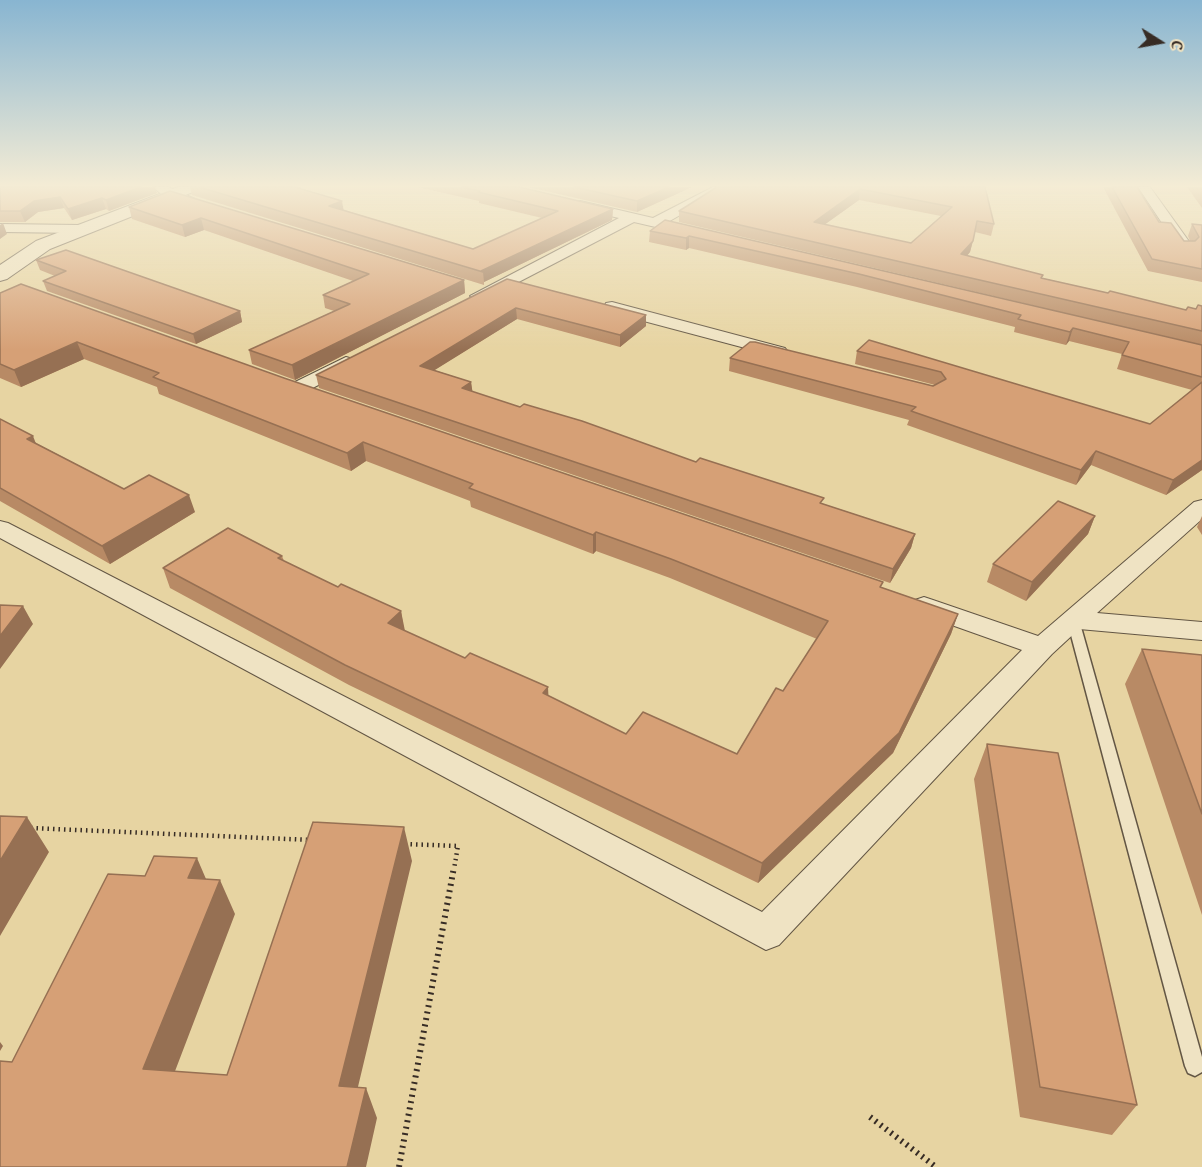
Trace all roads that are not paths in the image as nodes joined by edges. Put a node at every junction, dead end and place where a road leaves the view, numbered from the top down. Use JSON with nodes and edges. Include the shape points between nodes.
{"nodes":[{"id":1,"x":51,"y":241,"type":"edge"},
{"id":2,"x":585,"y":241,"type":"edge"},
{"id":3,"x":1181,"y":241,"type":"edge"},
{"id":4,"x":1185,"y":247,"type":"edge"},
{"id":5,"x":509,"y":280,"type":"junction"},
{"id":6,"x":462,"y":285,"type":"edge"},
{"id":7,"x":3,"y":286,"type":"edge"},
{"id":8,"x":532,"y":286,"type":"edge"},
{"id":9,"x":484,"y":292,"type":"junction"},
{"id":10,"x":463,"y":303,"type":"edge"},
{"id":11,"x":600,"y":304,"type":"edge"},
{"id":12,"x":794,"y":356,"type":"edge"},
{"id":13,"x":358,"y":357,"type":"edge"},
{"id":14,"x":274,"y":381,"type":"edge"},
{"id":15,"x":296,"y":389,"type":"junction"},
{"id":16,"x":318,"y":396,"type":"edge"},
{"id":17,"x":1202,"y":507,"type":"edge"},
{"id":18,"x":0,"y":528,"type":"edge"},
{"id":19,"x":907,"y":600,"type":"edge"},
{"id":20,"x":1073,"y":620,"type":"junction"},
{"id":21,"x":1202,"y":631,"type":"edge"},
{"id":22,"x":1042,"y":647,"type":"junction"},
{"id":23,"x":1195,"y":1066,"type":"dead end"}],
"edges":[{"from":1,"to":7,"type":"street","via":[[21,258]]},
{"from":2,"to":5,"type":"street"},
{"from":3,"to":4,"type":"street"},
{"from":5,"to":8,"type":"street"},
{"from":5,"to":9,"type":"street"},
{"from":6,"to":9,"type":"street"},
{"from":9,"to":10,"type":"street"},
{"from":11,"to":12,"type":"street"},
{"from":13,"to":15,"type":"street"},
{"from":14,"to":15,"type":"street"},
{"from":15,"to":16,"type":"street"},
{"from":17,"to":20,"type":"street"},
{"from":18,"to":22,"type":"street","via":[[766,933]]},
{"from":19,"to":22,"type":"street"},
{"from":20,"to":21,"type":"street"},
{"from":20,"to":22,"type":"street"},
{"from":20,"to":23,"type":"lane"}]}
